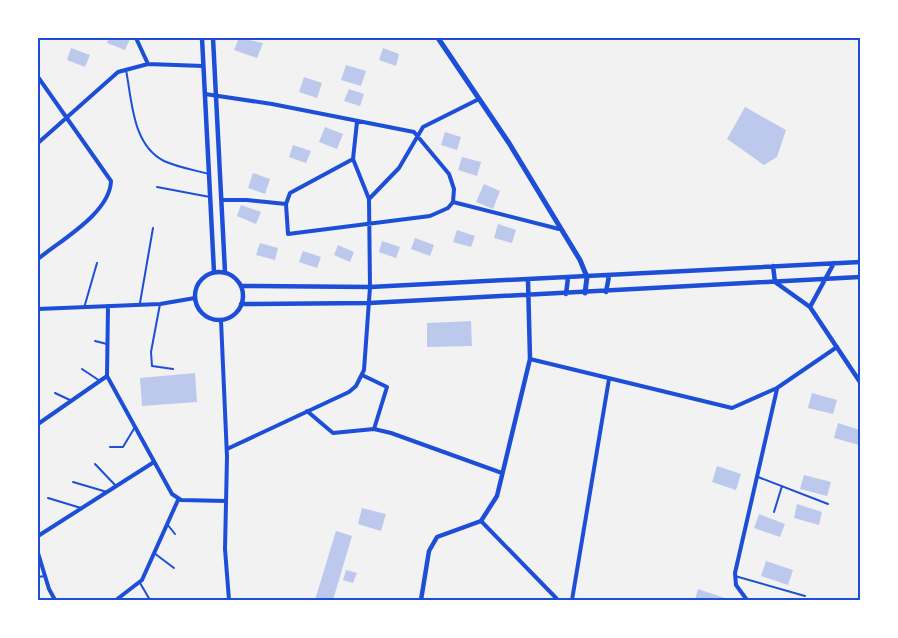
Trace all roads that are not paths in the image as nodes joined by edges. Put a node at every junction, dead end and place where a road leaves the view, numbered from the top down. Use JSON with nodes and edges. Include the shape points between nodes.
{"nodes":[{"id":1,"x":136,"y":38,"type":"edge"},
{"id":2,"x":202,"y":38,"type":"edge"},
{"id":3,"x":213,"y":38,"type":"edge"},
{"id":4,"x":438,"y":38,"type":"edge"},
{"id":5,"x":148,"y":64,"type":"junction"},
{"id":6,"x":203,"y":66,"type":"junction"},
{"id":7,"x":126,"y":70,"type":"junction"},
{"id":8,"x":38,"y":77,"type":"edge"},
{"id":9,"x":205,"y":94,"type":"junction"},
{"id":10,"x":216,"y":96,"type":"junction"},
{"id":11,"x":479,"y":99,"type":"junction"},
{"id":12,"x":67,"y":116,"type":"junction"},
{"id":13,"x":357,"y":122,"type":"junction"},
{"id":14,"x":418,"y":136,"type":"junction"},
{"id":15,"x":38,"y":143,"type":"edge"},
{"id":16,"x":353,"y":159,"type":"junction"},
{"id":17,"x":209,"y":174,"type":"junction"},
{"id":18,"x":157,"y":186,"type":"dead end"},
{"id":19,"x":210,"y":197,"type":"junction"},
{"id":20,"x":369,"y":199,"type":"junction"},
{"id":21,"x":222,"y":200,"type":"junction"},
{"id":22,"x":453,"y":202,"type":"junction"},
{"id":23,"x":286,"y":204,"type":"junction"},
{"id":24,"x":368,"y":224,"type":"junction"},
{"id":25,"x":153,"y":228,"type":"dead end"},
{"id":26,"x":559,"y":229,"type":"junction"},
{"id":27,"x":38,"y":259,"type":"edge"},
{"id":28,"x":861,"y":262,"type":"edge"},
{"id":29,"x":98,"y":263,"type":"dead end"},
{"id":30,"x":834,"y":263,"type":"junction"},
{"id":31,"x":774,"y":266,"type":"junction"},
{"id":32,"x":214,"y":272,"type":"junction"},
{"id":33,"x":225,"y":272,"type":"junction"},
{"id":34,"x":609,"y":276,"type":"junction"},
{"id":35,"x":587,"y":277,"type":"junction"},
{"id":36,"x":861,"y":277,"type":"edge"},
{"id":37,"x":568,"y":278,"type":"junction"},
{"id":38,"x":826,"y":279,"type":"junction"},
{"id":39,"x":528,"y":280,"type":"junction"},
{"id":40,"x":775,"y":282,"type":"junction"},
{"id":41,"x":242,"y":286,"type":"junction"},
{"id":42,"x":370,"y":287,"type":"junction"},
{"id":43,"x":606,"y":292,"type":"junction"},
{"id":44,"x":585,"y":293,"type":"junction"},
{"id":45,"x":566,"y":294,"type":"junction"},
{"id":46,"x":528,"y":295,"type":"junction"},
{"id":47,"x":195,"y":298,"type":"junction"},
{"id":48,"x":140,"y":303,"type":"junction"},
{"id":49,"x":369,"y":303,"type":"junction"},
{"id":50,"x":160,"y":304,"type":"junction"},
{"id":51,"x":241,"y":304,"type":"junction"},
{"id":52,"x":108,"y":306,"type":"junction"},
{"id":53,"x":810,"y":307,"type":"junction"},
{"id":54,"x":84,"y":308,"type":"junction"},
{"id":55,"x":38,"y":309,"type":"edge"},
{"id":56,"x":221,"y":320,"type":"junction"},
{"id":57,"x":94,"y":341,"type":"dead end"},
{"id":58,"x":107,"y":344,"type":"junction"},
{"id":59,"x":838,"y":346,"type":"junction"},
{"id":60,"x":530,"y":360,"type":"junction"},
{"id":61,"x":82,"y":369,"type":"dead end"},
{"id":62,"x":172,"y":369,"type":"dead end"},
{"id":63,"x":362,"y":375,"type":"junction"},
{"id":64,"x":107,"y":376,"type":"junction"},
{"id":65,"x":609,"y":379,"type":"junction"},
{"id":66,"x":100,"y":381,"type":"junction"},
{"id":67,"x":861,"y":382,"type":"edge"},
{"id":68,"x":777,"y":388,"type":"junction"},
{"id":69,"x":55,"y":393,"type":"dead end"},
{"id":70,"x":72,"y":401,"type":"junction"},
{"id":71,"x":307,"y":411,"type":"junction"},
{"id":72,"x":38,"y":422,"type":"edge"},
{"id":73,"x":135,"y":427,"type":"junction"},
{"id":74,"x":374,"y":429,"type":"junction"},
{"id":75,"x":110,"y":447,"type":"dead end"},
{"id":76,"x":227,"y":448,"type":"junction"},
{"id":77,"x":154,"y":462,"type":"junction"},
{"id":78,"x":95,"y":464,"type":"dead end"},
{"id":79,"x":502,"y":473,"type":"junction"},
{"id":80,"x":757,"y":476,"type":"junction"},
{"id":81,"x":73,"y":482,"type":"dead end"},
{"id":82,"x":116,"y":486,"type":"junction"},
{"id":83,"x":782,"y":486,"type":"junction"},
{"id":84,"x":107,"y":492,"type":"junction"},
{"id":85,"x":48,"y":498,"type":"dead end"},
{"id":86,"x":178,"y":500,"type":"junction"},
{"id":87,"x":226,"y":501,"type":"junction"},
{"id":88,"x":828,"y":504,"type":"dead end"},
{"id":89,"x":81,"y":508,"type":"junction"},
{"id":90,"x":774,"y":512,"type":"dead end"},
{"id":91,"x":481,"y":521,"type":"junction"},
{"id":92,"x":167,"y":524,"type":"junction"},
{"id":93,"x":175,"y":534,"type":"dead end"},
{"id":94,"x":38,"y":535,"type":"edge"},
{"id":95,"x":38,"y":553,"type":"edge"},
{"id":96,"x":154,"y":553,"type":"junction"},
{"id":97,"x":174,"y":568,"type":"dead end"},
{"id":98,"x":45,"y":576,"type":"junction"},
{"id":99,"x":735,"y":576,"type":"junction"},
{"id":100,"x":38,"y":577,"type":"edge"},
{"id":101,"x":140,"y":583,"type":"junction"},
{"id":102,"x":805,"y":596,"type":"dead end"},
{"id":103,"x":56,"y":600,"type":"edge"},
{"id":104,"x":116,"y":600,"type":"edge"},
{"id":105,"x":150,"y":600,"type":"edge"},
{"id":106,"x":229,"y":600,"type":"edge"},
{"id":107,"x":421,"y":600,"type":"edge"},
{"id":108,"x":558,"y":600,"type":"edge"},
{"id":109,"x":572,"y":600,"type":"edge"},
{"id":110,"x":747,"y":600,"type":"edge"}],
"edges":[{"from":1,"to":5,"type":"street"},
{"from":2,"to":6,"type":"street"},
{"from":3,"to":10,"type":"street"},
{"from":4,"to":11,"type":"main road"},
{"from":5,"to":6,"type":"street"},
{"from":5,"to":7,"type":"street"},
{"from":6,"to":9,"type":"street"},
{"from":7,"to":12,"type":"street","via":[[109,77]]},
{"from":7,"to":17,"type":"lane","via":[[146,147],[166,162]]},
{"from":8,"to":12,"type":"street"},
{"from":9,"to":10,"type":"street"},
{"from":9,"to":17,"type":"street"},
{"from":10,"to":13,"type":"street"},
{"from":10,"to":21,"type":"street"},
{"from":11,"to":14,"type":"street","via":[[428,124]]},
{"from":11,"to":26,"type":"main road"},
{"from":12,"to":15,"type":"street"},
{"from":12,"to":27,"type":"street","via":[[109,175],[110,187],[101,208]]},
{"from":13,"to":14,"type":"street","via":[[406,130]]},
{"from":13,"to":16,"type":"street"},
{"from":14,"to":20,"type":"street","via":[[399,168]]},
{"from":14,"to":22,"type":"street","via":[[449,174]]},
{"from":16,"to":20,"type":"street"},
{"from":16,"to":23,"type":"street","via":[[295,189]]},
{"from":17,"to":19,"type":"street"},
{"from":18,"to":19,"type":"lane"},
{"from":19,"to":32,"type":"street"},
{"from":20,"to":24,"type":"street"},
{"from":21,"to":23,"type":"street"},
{"from":21,"to":33,"type":"street"},
{"from":22,"to":24,"type":"street","via":[[430,216]]},
{"from":22,"to":26,"type":"street"},
{"from":23,"to":24,"type":"street","via":[[288,234]]},
{"from":24,"to":42,"type":"street"},
{"from":25,"to":48,"type":"lane"},
{"from":26,"to":35,"type":"main road"},
{"from":28,"to":30,"type":"street"},
{"from":29,"to":54,"type":"lane"},
{"from":30,"to":31,"type":"street"},
{"from":30,"to":38,"type":"street"},
{"from":31,"to":34,"type":"street"},
{"from":31,"to":40,"type":"street"},
{"from":32,"to":33,"type":"street"},
{"from":32,"to":47,"type":"street","via":[[201,280]]},
{"from":33,"to":41,"type":"street"},
{"from":34,"to":35,"type":"street"},
{"from":34,"to":43,"type":"street"},
{"from":35,"to":37,"type":"street"},
{"from":35,"to":44,"type":"main road"},
{"from":36,"to":38,"type":"street"},
{"from":37,"to":39,"type":"street"},
{"from":37,"to":45,"type":"street"},
{"from":38,"to":40,"type":"street"},
{"from":38,"to":53,"type":"street"},
{"from":39,"to":42,"type":"street"},
{"from":39,"to":46,"type":"street"},
{"from":40,"to":43,"type":"street"},
{"from":40,"to":53,"type":"street"},
{"from":41,"to":42,"type":"street"},
{"from":41,"to":51,"type":"street"},
{"from":42,"to":49,"type":"street"},
{"from":43,"to":44,"type":"street"},
{"from":44,"to":45,"type":"street"},
{"from":45,"to":46,"type":"street"},
{"from":46,"to":49,"type":"street"},
{"from":46,"to":60,"type":"street"},
{"from":47,"to":50,"type":"street"},
{"from":47,"to":56,"type":"street","via":[[203,315]]},
{"from":48,"to":50,"type":"street"},
{"from":48,"to":52,"type":"street"},
{"from":49,"to":51,"type":"street"},
{"from":49,"to":63,"type":"street"},
{"from":50,"to":62,"type":"lane","via":[[152,366]]},
{"from":51,"to":56,"type":"street","via":[[233,316]]},
{"from":52,"to":54,"type":"street"},
{"from":52,"to":58,"type":"street"},
{"from":53,"to":59,"type":"street"},
{"from":54,"to":55,"type":"street"},
{"from":56,"to":76,"type":"street"},
{"from":57,"to":58,"type":"lane"},
{"from":58,"to":64,"type":"street"},
{"from":59,"to":67,"type":"street"},
{"from":59,"to":68,"type":"street"},
{"from":60,"to":65,"type":"street"},
{"from":60,"to":79,"type":"street"},
{"from":61,"to":66,"type":"lane"},
{"from":63,"to":71,"type":"street","via":[[349,392]]},
{"from":63,"to":74,"type":"street","via":[[387,387]]},
{"from":64,"to":66,"type":"street"},
{"from":64,"to":73,"type":"street"},
{"from":65,"to":68,"type":"street","via":[[732,408]]},
{"from":65,"to":109,"type":"street"},
{"from":66,"to":70,"type":"street"},
{"from":68,"to":80,"type":"street"},
{"from":69,"to":70,"type":"lane"},
{"from":70,"to":72,"type":"street"},
{"from":71,"to":74,"type":"street","via":[[333,433]]},
{"from":71,"to":76,"type":"street"},
{"from":73,"to":75,"type":"lane","via":[[123,447]]},
{"from":73,"to":77,"type":"street"},
{"from":74,"to":79,"type":"street"},
{"from":76,"to":87,"type":"street"},
{"from":77,"to":82,"type":"street"},
{"from":77,"to":86,"type":"street"},
{"from":78,"to":82,"type":"lane"},
{"from":79,"to":91,"type":"street","via":[[497,496]]},
{"from":80,"to":83,"type":"lane"},
{"from":80,"to":99,"type":"street"},
{"from":81,"to":84,"type":"lane"},
{"from":82,"to":84,"type":"street"},
{"from":83,"to":88,"type":"lane"},
{"from":83,"to":90,"type":"lane"},
{"from":84,"to":89,"type":"street"},
{"from":85,"to":89,"type":"lane"},
{"from":86,"to":87,"type":"street"},
{"from":86,"to":92,"type":"street"},
{"from":87,"to":106,"type":"street"},
{"from":89,"to":94,"type":"street"},
{"from":91,"to":107,"type":"street","via":[[437,537],[429,551]]},
{"from":91,"to":108,"type":"street"},
{"from":92,"to":93,"type":"lane"},
{"from":92,"to":96,"type":"street"},
{"from":95,"to":98,"type":"street"},
{"from":96,"to":97,"type":"lane"},
{"from":96,"to":101,"type":"street"},
{"from":98,"to":100,"type":"lane"},
{"from":98,"to":103,"type":"street"},
{"from":99,"to":102,"type":"lane"},
{"from":99,"to":110,"type":"street","via":[[736,585]]},
{"from":101,"to":104,"type":"street"},
{"from":101,"to":105,"type":"lane"}]}
